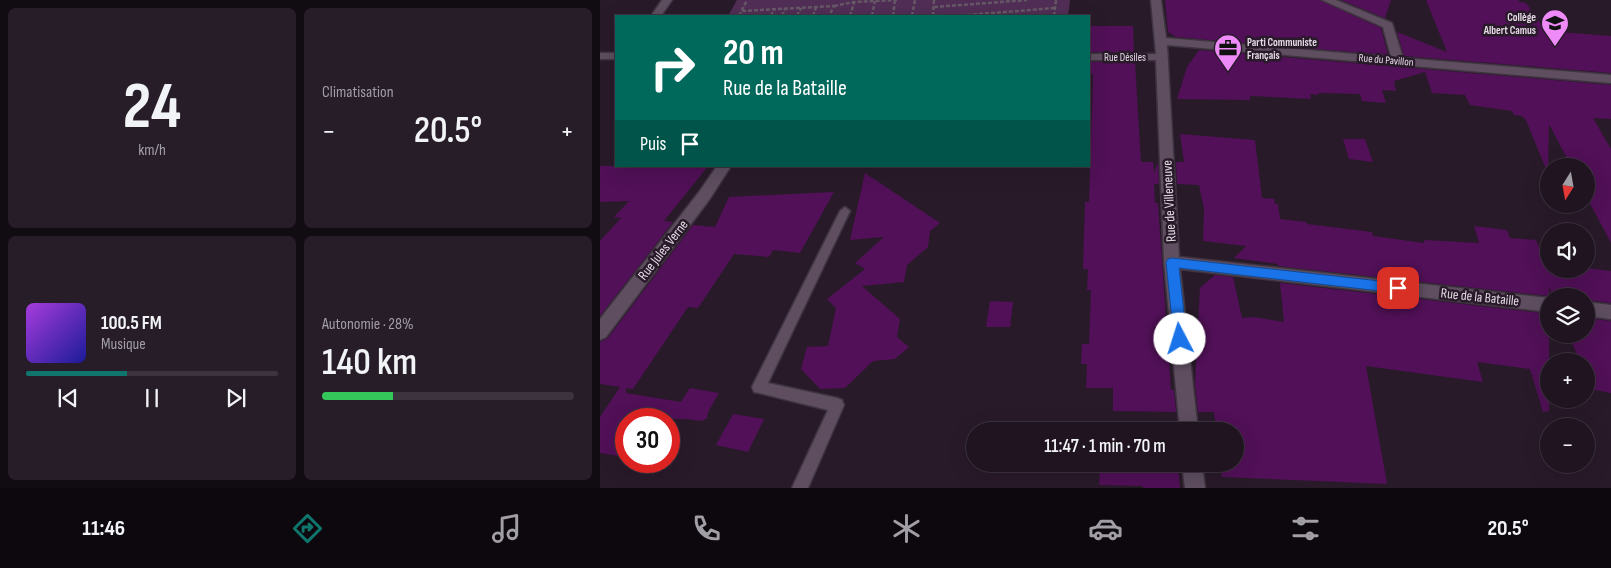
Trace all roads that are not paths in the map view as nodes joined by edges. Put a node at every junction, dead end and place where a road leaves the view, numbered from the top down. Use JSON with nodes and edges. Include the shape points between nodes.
{"nodes":[{"id":1,"x":667,"y":0,"type":"edge"},
{"id":2,"x":1156,"y":0,"type":"edge"},
{"id":3,"x":1327,"y":0,"type":"edge"},
{"id":4,"x":657,"y":15,"type":"edge"},
{"id":5,"x":1162,"y":41,"type":"junction"},
{"id":6,"x":600,"y":56,"type":"edge"},
{"id":7,"x":615,"y":56,"type":"edge"},
{"id":8,"x":1090,"y":57,"type":"edge"},
{"id":9,"x":1161,"y":58,"type":"junction"},
{"id":10,"x":1398,"y":60,"type":"junction"},
{"id":11,"x":1611,"y":79,"type":"edge"},
{"id":12,"x":723,"y":167,"type":"edge"},
{"id":13,"x":845,"y":211,"type":"dead end"},
{"id":14,"x":1172,"y":262,"type":"junction"},
{"id":15,"x":1540,"y":304,"type":"edge"},
{"id":16,"x":1595,"y":310,"type":"edge"},
{"id":17,"x":1611,"y":312,"type":"edge"},
{"id":18,"x":600,"y":332,"type":"edge"},
{"id":19,"x":1188,"y":422,"type":"edge"},
{"id":20,"x":1193,"y":472,"type":"edge"},
{"id":21,"x":800,"y":488,"type":"edge"},
{"id":22,"x":1195,"y":488,"type":"edge"}],
"edges":[{"from":1,"to":4,"type":"street"},
{"from":2,"to":5,"type":"street","name":"Rue de Villeneuve"},
{"from":3,"to":10,"type":"street","via":[[1388,25]]},
{"from":5,"to":9,"type":"street","name":"Rue de Villeneuve"},
{"from":5,"to":10,"type":"street","name":"Rue du Pavillon"},
{"from":6,"to":7,"type":"street"},
{"from":8,"to":9,"type":"street","name":"Rue Désiles"},
{"from":9,"to":14,"type":"street","name":"Rue de Villeneuve"},
{"from":10,"to":11,"type":"street","name":"Rue du Pavillon"},
{"from":12,"to":18,"type":"street","name":"Rue Jules Verne"},
{"from":13,"to":21,"type":"lane","via":[[759,387],[837,405]]},
{"from":14,"to":15,"type":"street","name":"Rue de la Bataille"},
{"from":14,"to":19,"type":"street","name":"Rue de Villeneuve"},
{"from":16,"to":17,"type":"street"},
{"from":20,"to":22,"type":"street"}]}
